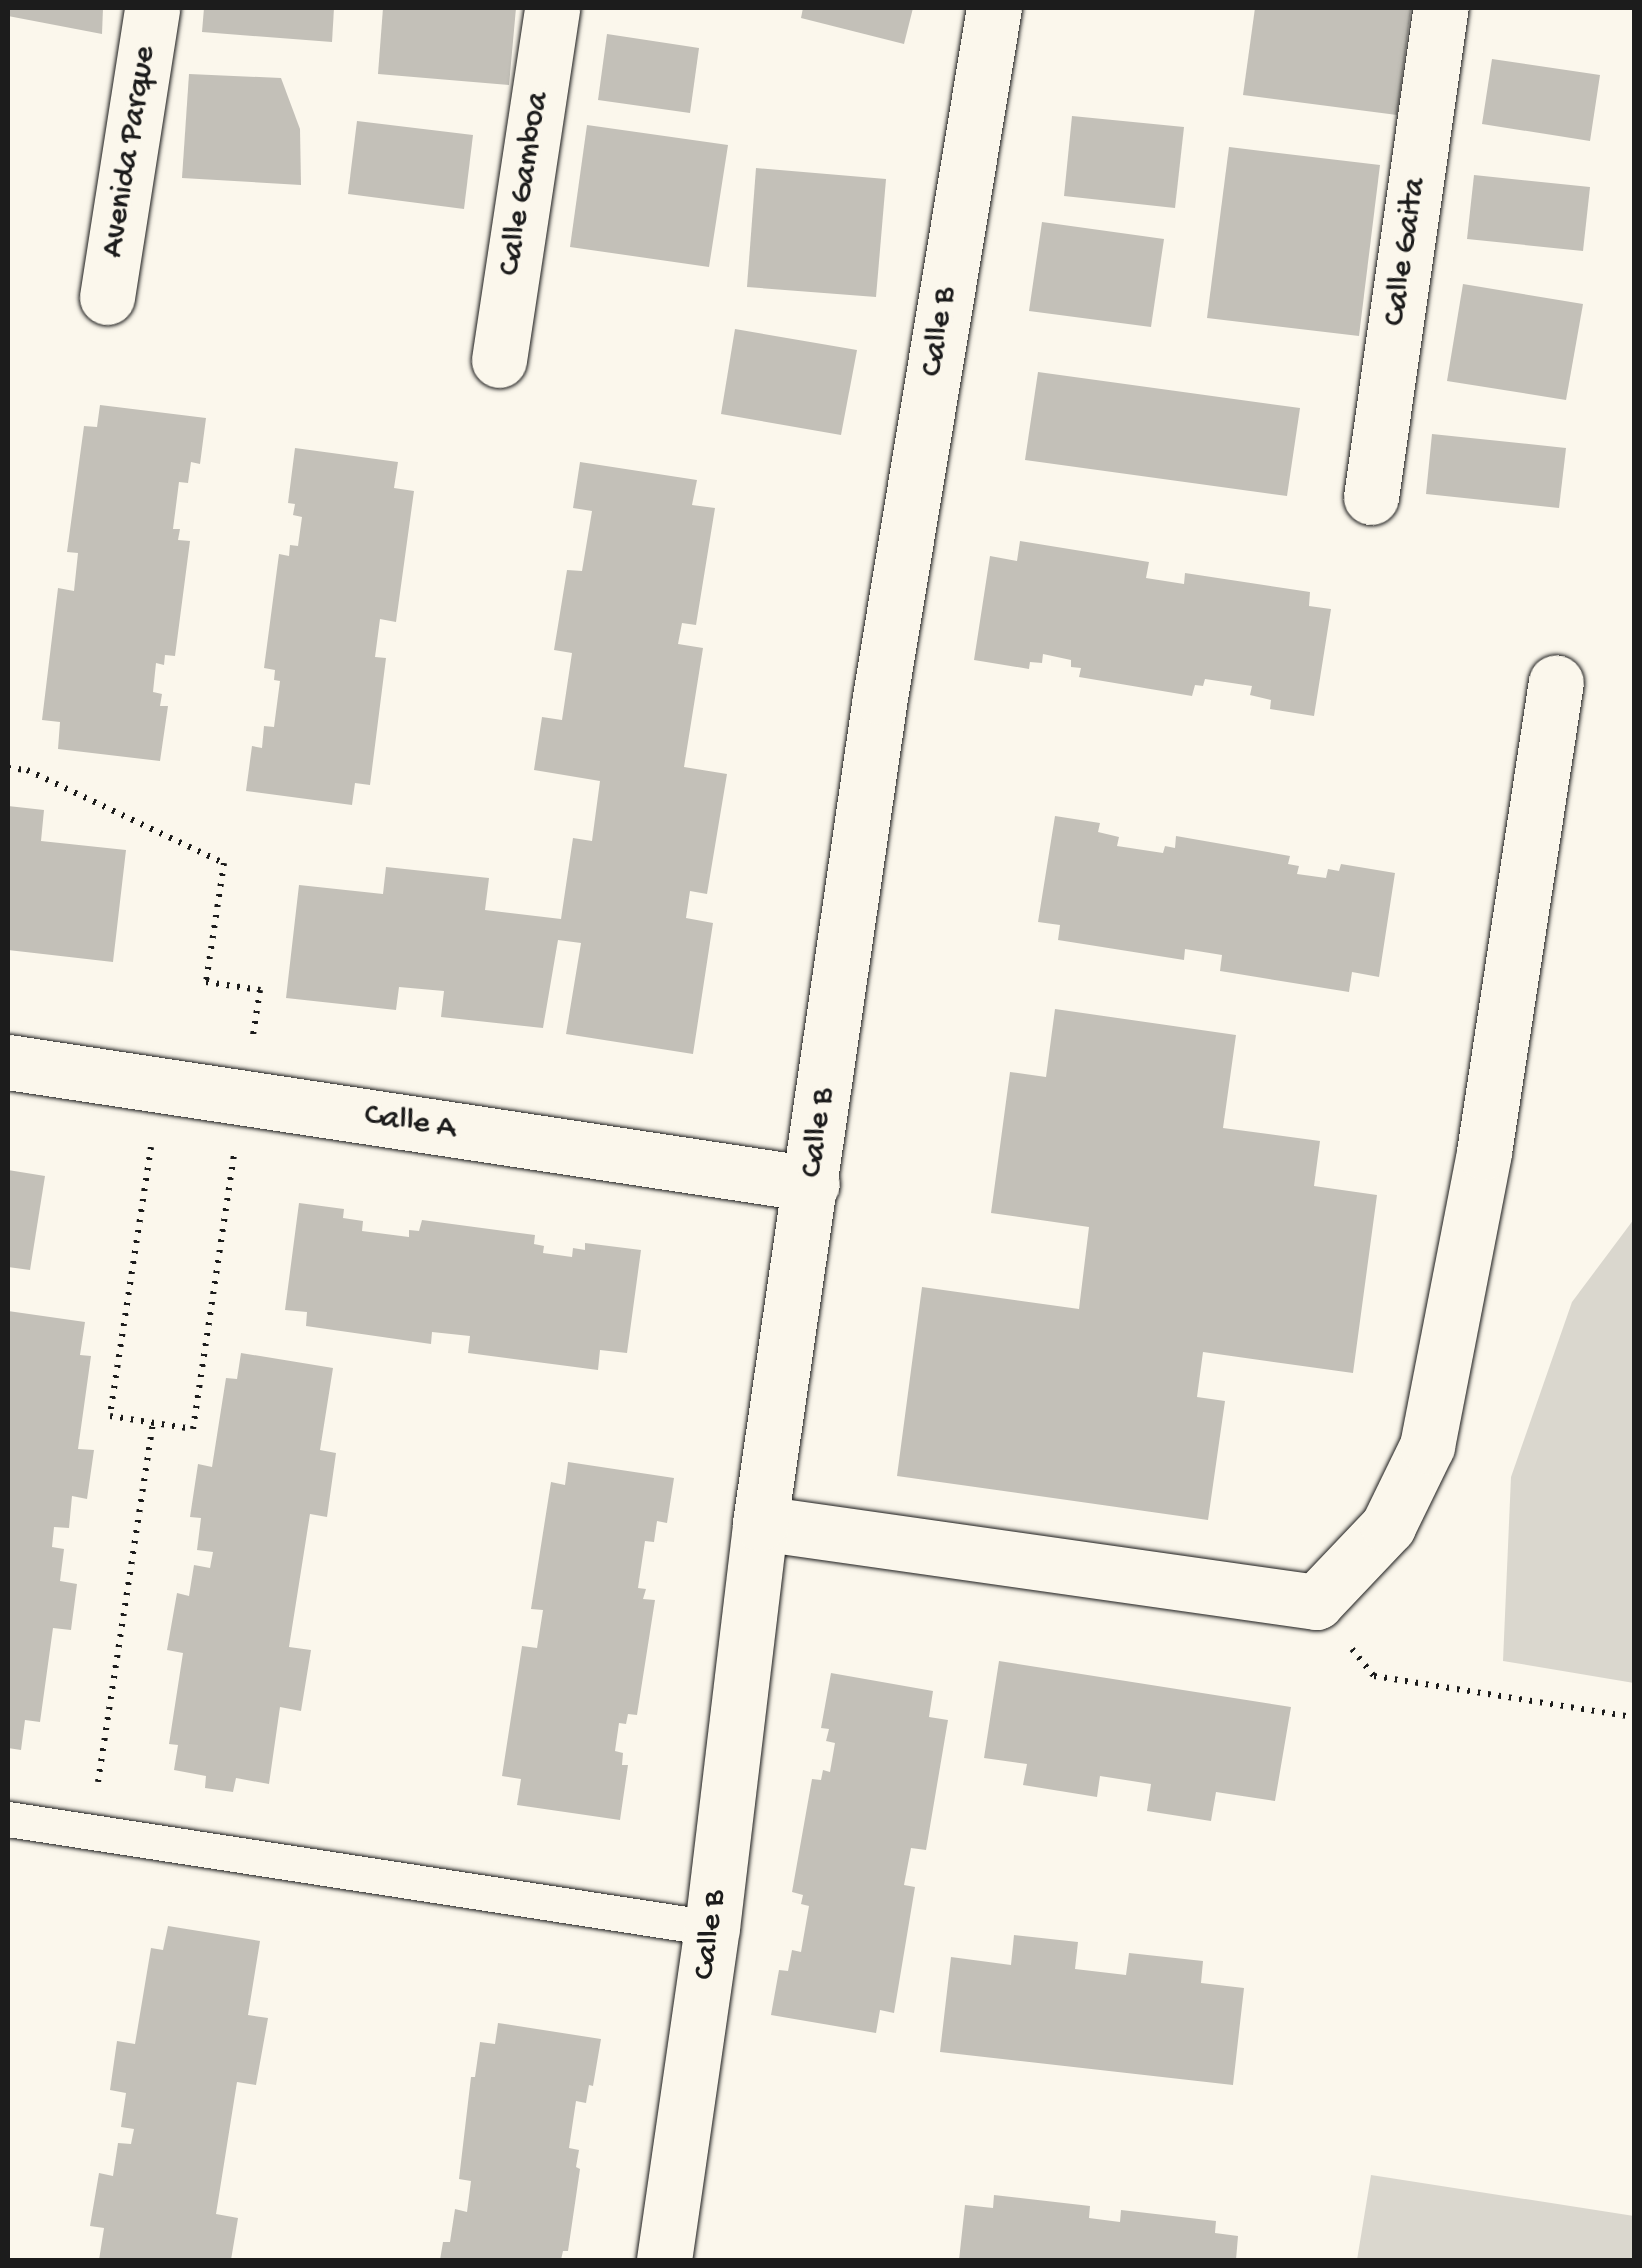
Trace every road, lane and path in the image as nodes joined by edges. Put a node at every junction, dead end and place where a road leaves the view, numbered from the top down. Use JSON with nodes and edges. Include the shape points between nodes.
{"nodes":[{"id":1,"x":152,"y":8,"type":"edge"},
{"id":2,"x":552,"y":8,"type":"edge"},
{"id":3,"x":994,"y":8,"type":"edge"},
{"id":4,"x":1442,"y":8,"type":"edge"},
{"id":5,"x":107,"y":297,"type":"dead end"},
{"id":6,"x":498,"y":360,"type":"dead end"},
{"id":7,"x":1370,"y":498,"type":"dead end"},
{"id":8,"x":1556,"y":682,"type":"dead end"},
{"id":9,"x":8,"y":1062,"type":"edge"},
{"id":10,"x":812,"y":1184,"type":"junction"},
{"id":11,"x":153,"y":1423,"type":"dead end"},
{"id":12,"x":760,"y":1524,"type":"junction"},
{"id":13,"x":1316,"y":1602,"type":"junction"},
{"id":14,"x":1634,"y":1717,"type":"edge"},
{"id":15,"x":8,"y":1819,"type":"edge"},
{"id":16,"x":90,"y":1832,"type":"junction"},
{"id":17,"x":712,"y":1928,"type":"junction"},
{"id":18,"x":664,"y":2260,"type":"edge"}],
"edges":[{"from":1,"to":5,"type":"street","name":"Avenida Parque"},
{"from":2,"to":6,"type":"street","name":"Calle Gamboa"},
{"from":3,"to":10,"type":"street","name":"Calle B","via":[[880,698]]},
{"from":4,"to":7,"type":"street","name":"Calle Gaita"},
{"from":8,"to":13,"type":"street","via":[[1484,1152],[1427,1446],[1388,1526]]},
{"from":9,"to":10,"type":"street","name":"Calle A"},
{"from":10,"to":12,"type":"street","name":"Calle B"},
{"from":11,"to":16,"type":"path"},
{"from":12,"to":13,"type":"street"},
{"from":12,"to":17,"type":"street","name":"Calle B"},
{"from":13,"to":14,"type":"path","via":[[1374,1676]]},
{"from":15,"to":16,"type":"lane"},
{"from":16,"to":17,"type":"lane"},
{"from":17,"to":18,"type":"street","name":"Calle B"}]}
